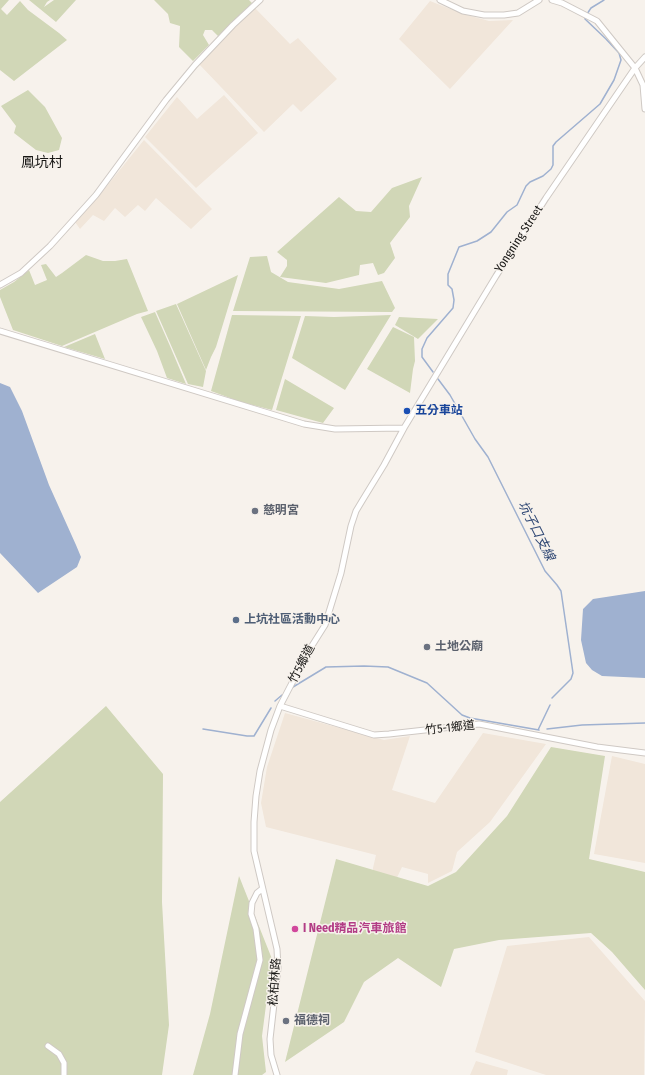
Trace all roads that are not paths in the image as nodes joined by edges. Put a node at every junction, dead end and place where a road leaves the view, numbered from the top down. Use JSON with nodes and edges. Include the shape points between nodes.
{"nodes":[{"id":1,"x":260,"y":0,"type":"edge"},
{"id":2,"x":440,"y":0,"type":"edge"},
{"id":3,"x":539,"y":0,"type":"edge"},
{"id":4,"x":552,"y":0,"type":"edge"},
{"id":5,"x":645,"y":57,"type":"edge"},
{"id":6,"x":635,"y":68,"type":"junction"},
{"id":7,"x":645,"y":109,"type":"edge"},
{"id":8,"x":0,"y":285,"type":"edge"},
{"id":9,"x":0,"y":331,"type":"edge"},
{"id":10,"x":404,"y":428,"type":"junction"},
{"id":11,"x":280,"y":706,"type":"junction"},
{"id":12,"x":645,"y":753,"type":"edge"},
{"id":13,"x":262,"y":889,"type":"junction"},
{"id":14,"x":48,"y":1046,"type":"dead end"},
{"id":15,"x":64,"y":1075,"type":"edge"},
{"id":16,"x":235,"y":1075,"type":"edge"},
{"id":17,"x":277,"y":1075,"type":"edge"}],
"edges":[{"from":1,"to":8,"type":"street","via":[[195,65],[166,100],[96,196],[21,273]]},
{"from":2,"to":3,"type":"street","via":[[463,12],[484,15],[518,13]]},
{"from":4,"to":6,"type":"street","via":[[597,21]]},
{"from":5,"to":6,"type":"street","name":"Yongning Street"},
{"from":6,"to":7,"type":"street","via":[[643,85]]},
{"from":6,"to":10,"type":"street","name":"Yongning Street","via":[[504,263]]},
{"from":9,"to":10,"type":"street","via":[[304,424],[335,429]]},
{"from":10,"to":11,"type":"street","name":"竹5鄉道","via":[[356,511],[325,625]]},
{"from":11,"to":12,"type":"street","name":"竹5-1鄉道","via":[[374,735],[479,724],[597,747]]},
{"from":11,"to":13,"type":"street","name":"竹5鄉道","via":[[265,750],[256,796],[254,851]]},
{"from":13,"to":16,"type":"street","via":[[252,903],[251,914],[260,960],[240,1034]]},
{"from":13,"to":17,"type":"street","name":"松柏林路","via":[[277,949],[278,968],[270,1039],[271,1055]]},
{"from":14,"to":15,"type":"street","via":[[59,1054],[64,1062]]}]}
